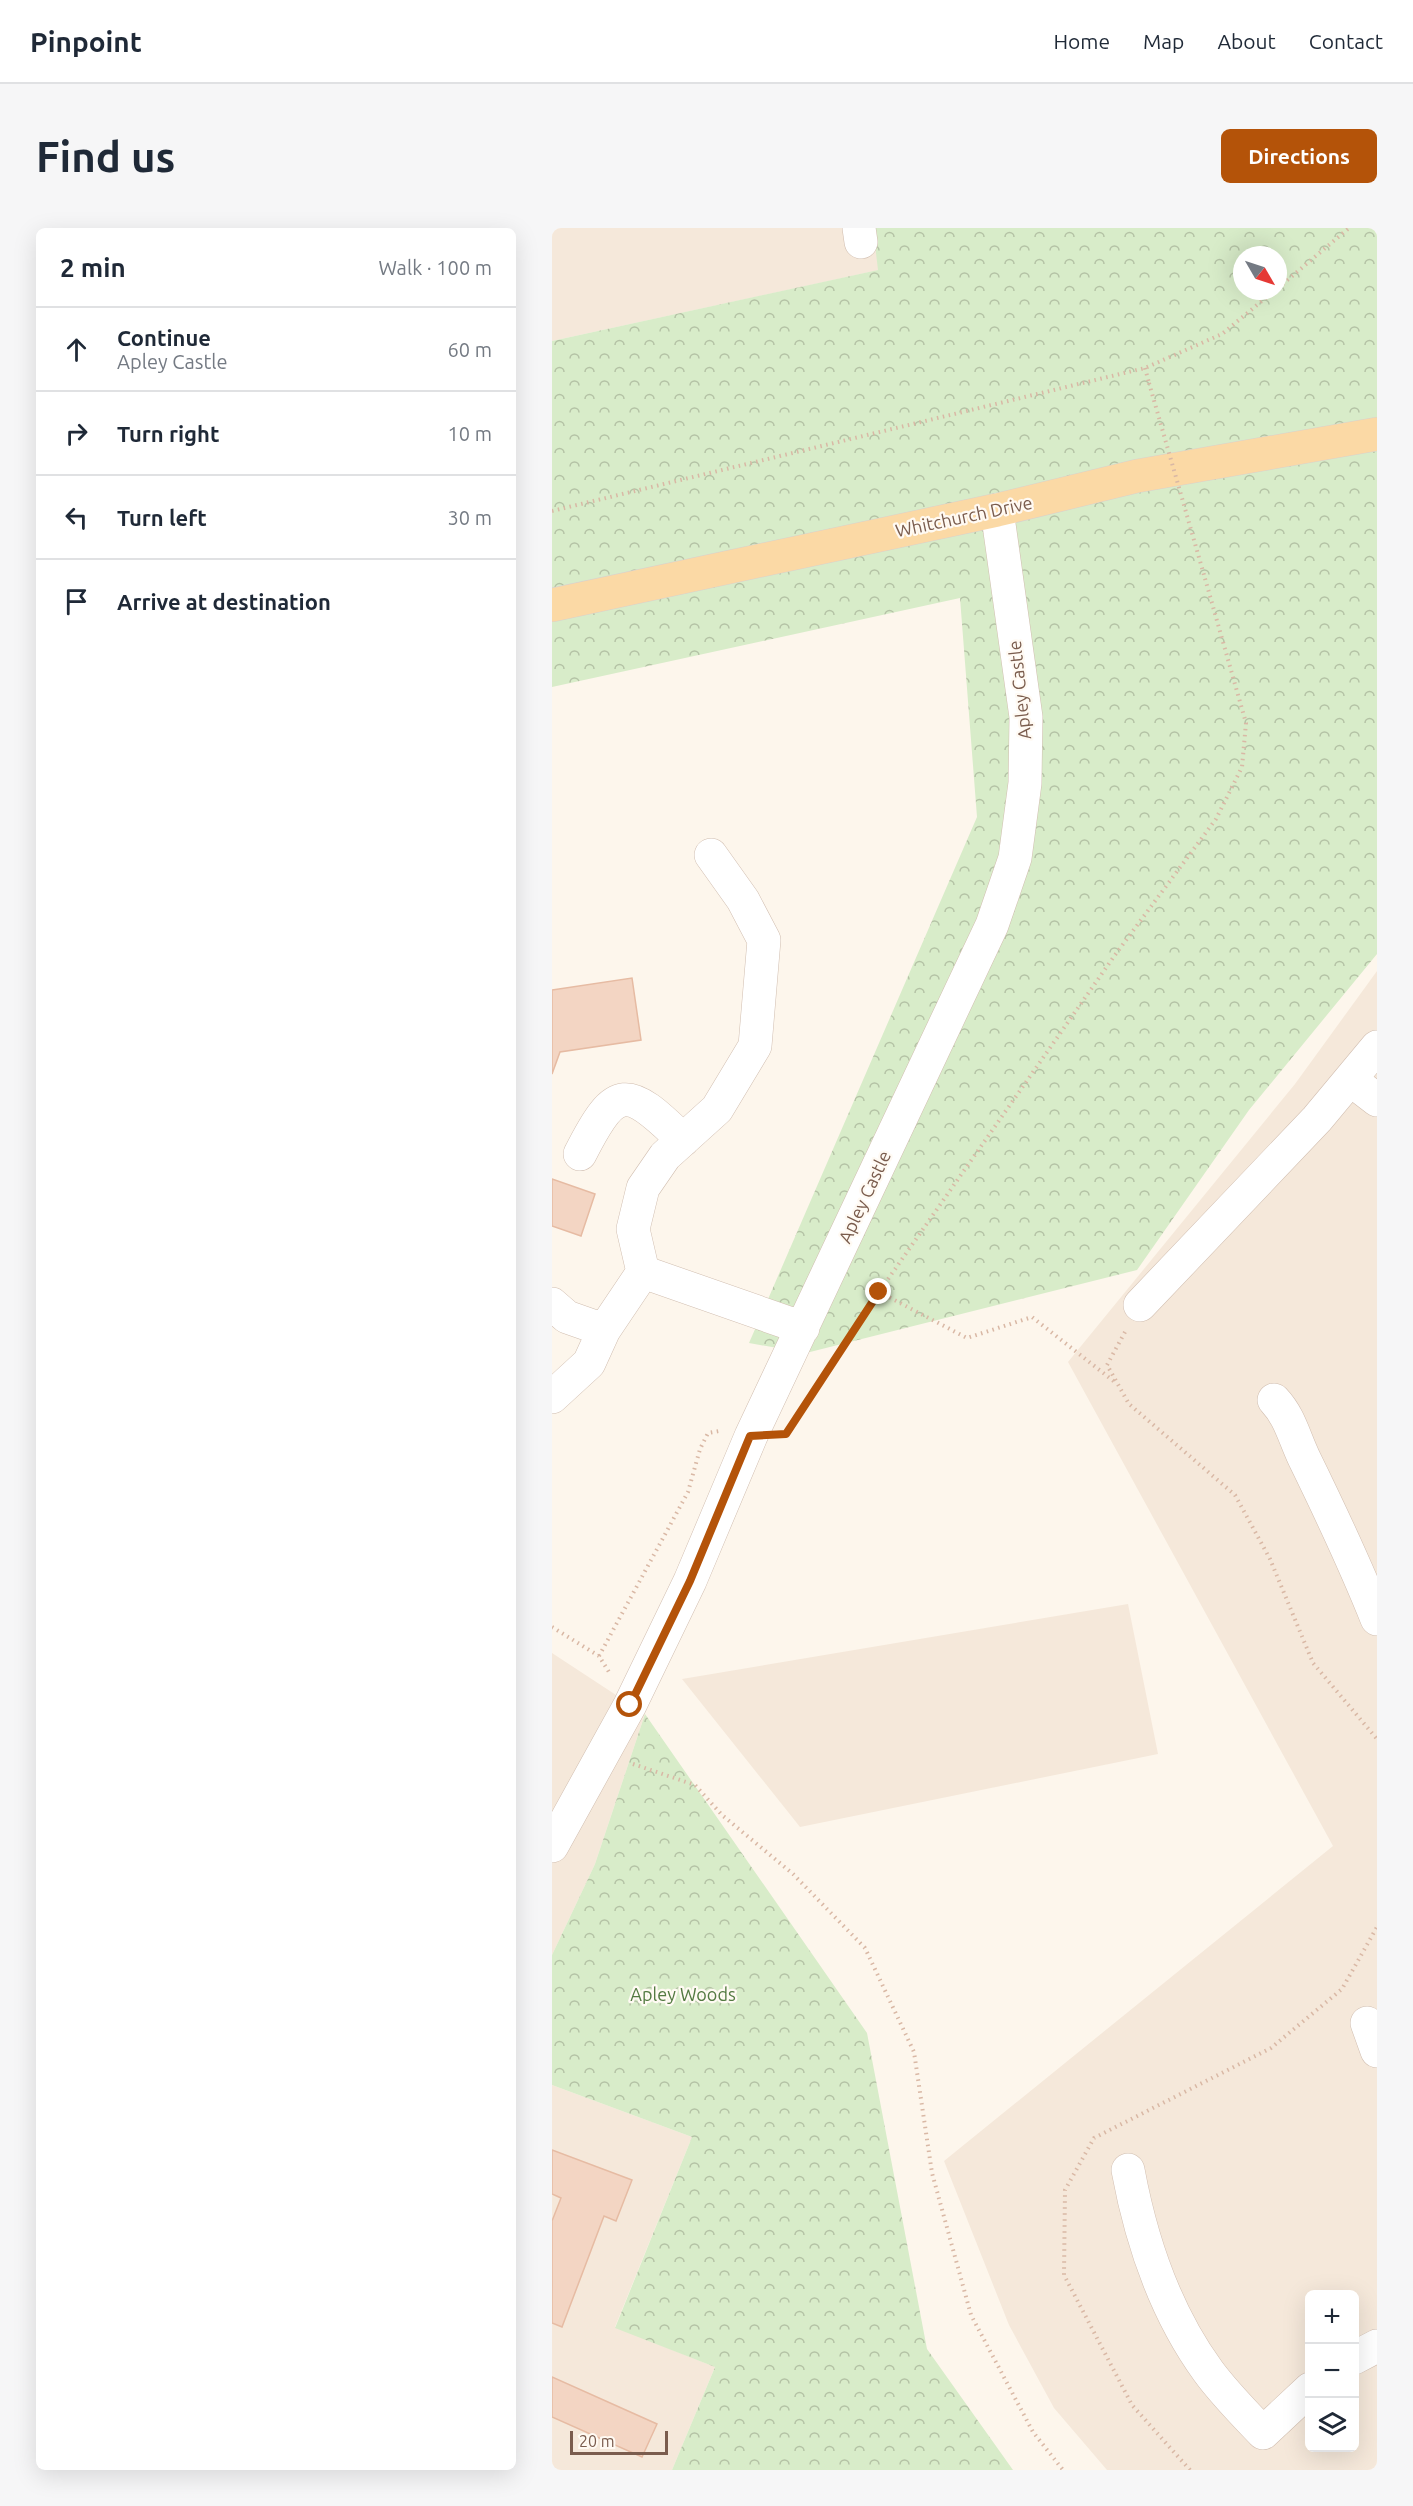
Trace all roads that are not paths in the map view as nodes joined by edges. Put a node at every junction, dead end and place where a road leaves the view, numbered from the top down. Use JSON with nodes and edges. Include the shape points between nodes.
{"nodes":[{"id":1,"x":1377,"y":434,"type":"edge"},
{"id":2,"x":998,"y":510,"type":"junction"},
{"id":3,"x":552,"y":605,"type":"edge"},
{"id":4,"x":711,"y":855,"type":"dead end"},
{"id":5,"x":1377,"y":1047,"type":"edge"},
{"id":6,"x":1351,"y":1080,"type":"junction"},
{"id":7,"x":1377,"y":1100,"type":"edge"},
{"id":8,"x":683,"y":1140,"type":"junction"},
{"id":9,"x":580,"y":1154,"type":"dead end"},
{"id":10,"x":643,"y":1272,"type":"junction"},
{"id":11,"x":552,"y":1304,"type":"edge"},
{"id":12,"x":1140,"y":1305,"type":"road end"},
{"id":13,"x":803,"y":1328,"type":"junction"},
{"id":14,"x":604,"y":1330,"type":"junction"},
{"id":15,"x":552,"y":1397,"type":"edge"},
{"id":16,"x":1274,"y":1401,"type":"dead end"},
{"id":17,"x":1375,"y":1608,"type":"edge"},
{"id":18,"x":555,"y":1834,"type":"edge"},
{"id":19,"x":1128,"y":2170,"type":"dead end"},
{"id":20,"x":1377,"y":2346,"type":"edge"},
{"id":21,"x":1359,"y":2355,"type":"edge"},
{"id":22,"x":1305,"y":2395,"type":"edge"}],
"edges":[{"from":1,"to":2,"type":"main road","name":"Whitchurch Drive","via":[[1137,476]]},
{"from":2,"to":3,"type":"main road","name":"Whitchurch Drive"},
{"from":2,"to":13,"type":"street","name":"Apley Castle","via":[[1026,717],[1025,783],[1015,858],[992,925]]},
{"from":4,"to":8,"type":"street","via":[[743,900],[764,940],[755,1046],[717,1110]]},
{"from":5,"to":6,"type":"street"},
{"from":6,"to":7,"type":"street"},
{"from":6,"to":12,"type":"street"},
{"from":8,"to":9,"type":"street","via":[[650,1110],[629,1098],[619,1099],[598,1120]]},
{"from":8,"to":10,"type":"street","via":[[665,1156],[643,1188],[633,1229]]},
{"from":10,"to":13,"type":"street"},
{"from":10,"to":14,"type":"street"},
{"from":11,"to":14,"type":"street","via":[[567,1317]]},
{"from":13,"to":18,"type":"street","name":"Apley Castle","via":[[750,1436],[690,1581],[630,1705]]},
{"from":14,"to":15,"type":"street","via":[[589,1363]]},
{"from":16,"to":17,"type":"street","via":[[1291,1424]]},
{"from":19,"to":22,"type":"street","via":[[1138,2219],[1157,2278],[1214,2379],[1263,2433]]},
{"from":20,"to":21,"type":"street"}]}
